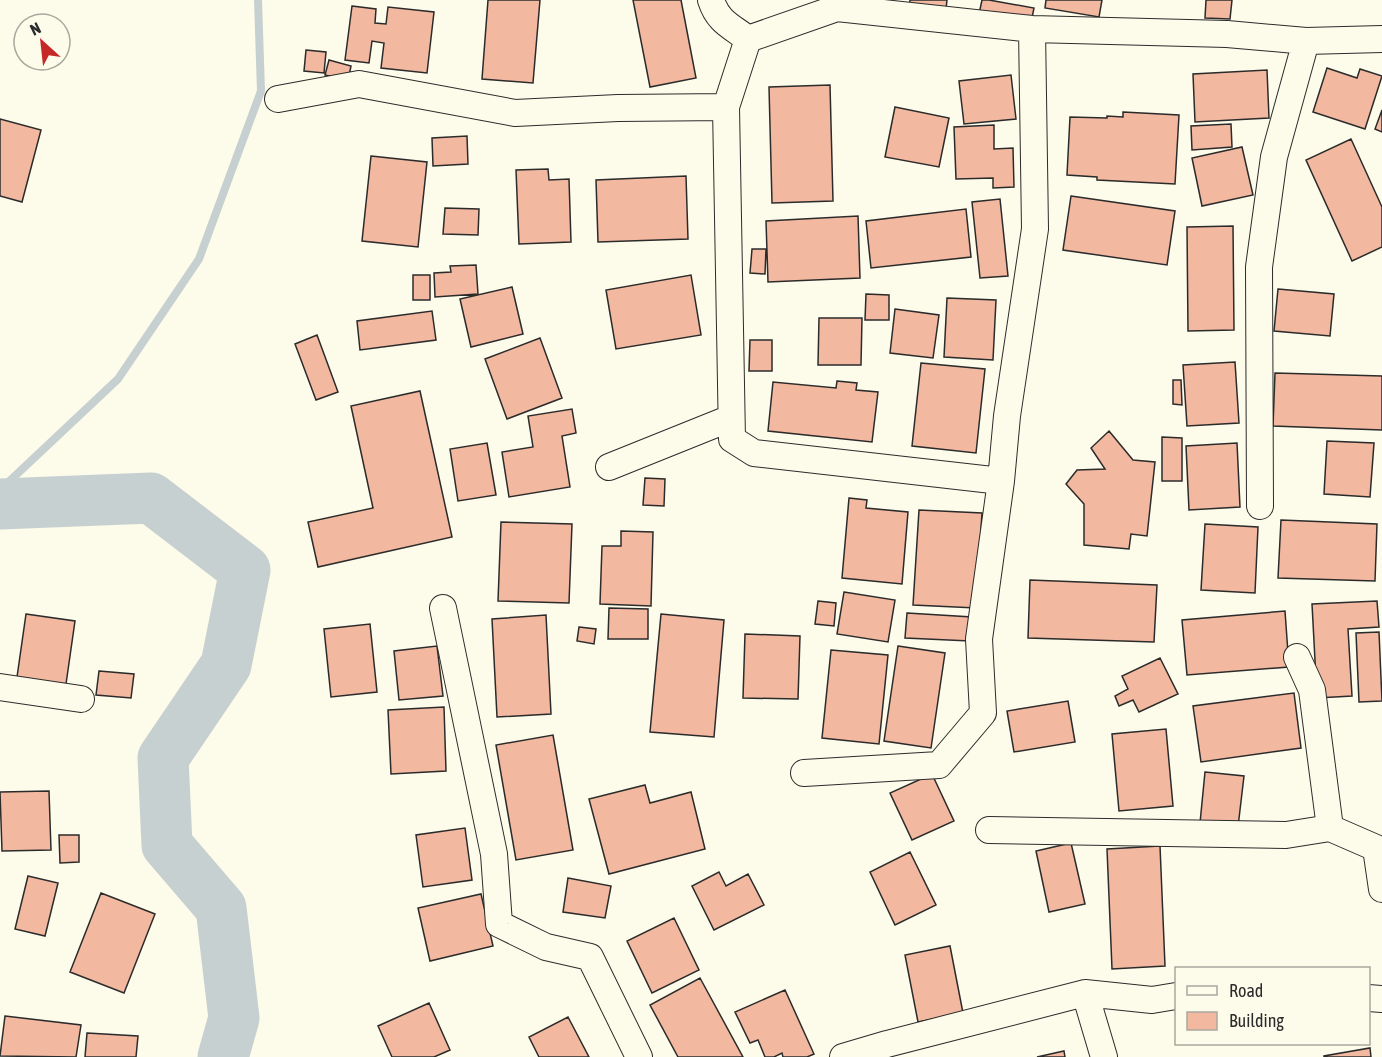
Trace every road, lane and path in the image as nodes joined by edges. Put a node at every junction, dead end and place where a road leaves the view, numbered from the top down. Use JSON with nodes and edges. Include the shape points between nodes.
{"nodes":[{"id":1,"x":711,"y":0,"type":"edge"},
{"id":2,"x":1032,"y":29,"type":"junction"},
{"id":3,"x":748,"y":39,"type":"junction"},
{"id":4,"x":1382,"y":39,"type":"edge"},
{"id":5,"x":1306,"y":41,"type":"junction"},
{"id":6,"x":278,"y":99,"type":"dead end"},
{"id":7,"x":726,"y":107,"type":"junction"},
{"id":8,"x":731,"y":418,"type":"junction"},
{"id":9,"x":609,"y":466,"type":"dead end"},
{"id":10,"x":1001,"y":481,"type":"junction"},
{"id":11,"x":1260,"y":506,"type":"dead end"},
{"id":12,"x":443,"y":608,"type":"dead end"},
{"id":13,"x":1296,"y":657,"type":"dead end"},
{"id":14,"x":0,"y":687,"type":"edge"},
{"id":15,"x":81,"y":699,"type":"dead end"},
{"id":16,"x":804,"y":773,"type":"dead end"},
{"id":17,"x":1330,"y":828,"type":"junction"},
{"id":18,"x":989,"y":830,"type":"dead end"},
{"id":19,"x":1382,"y":888,"type":"edge"},
{"id":20,"x":1085,"y":993,"type":"junction"},
{"id":21,"x":1175,"y":996,"type":"edge"},
{"id":22,"x":639,"y":1057,"type":"edge"},
{"id":23,"x":843,"y":1057,"type":"edge"},
{"id":24,"x":1104,"y":1057,"type":"edge"}],
"edges":[{"from":1,"to":3,"type":"street","via":[[720,19]]},
{"from":2,"to":3,"type":"street","via":[[837,8]]},
{"from":2,"to":5,"type":"street","via":[[1227,34]]},
{"from":2,"to":10,"type":"street","via":[[1035,229]]},
{"from":3,"to":7,"type":"street"},
{"from":4,"to":5,"type":"street"},
{"from":5,"to":11,"type":"street","via":[[1274,157],[1259,267]]},
{"from":6,"to":7,"type":"street","via":[[359,84],[515,113]]},
{"from":7,"to":8,"type":"street"},
{"from":8,"to":9,"type":"street"},
{"from":8,"to":10,"type":"street","via":[[732,439],[754,453]]},
{"from":10,"to":16,"type":"street","via":[[979,639],[983,713],[939,765]]},
{"from":12,"to":22,"type":"street","via":[[494,854],[499,924],[546,947],[590,957]]},
{"from":13,"to":17,"type":"street","via":[[1312,690]]},
{"from":14,"to":15,"type":"street"},
{"from":17,"to":18,"type":"street","via":[[1286,835]]},
{"from":17,"to":19,"type":"street","via":[[1376,848]]},
{"from":20,"to":21,"type":"street","via":[[1152,1000]]},
{"from":20,"to":23,"type":"street"},
{"from":20,"to":24,"type":"street"}]}
